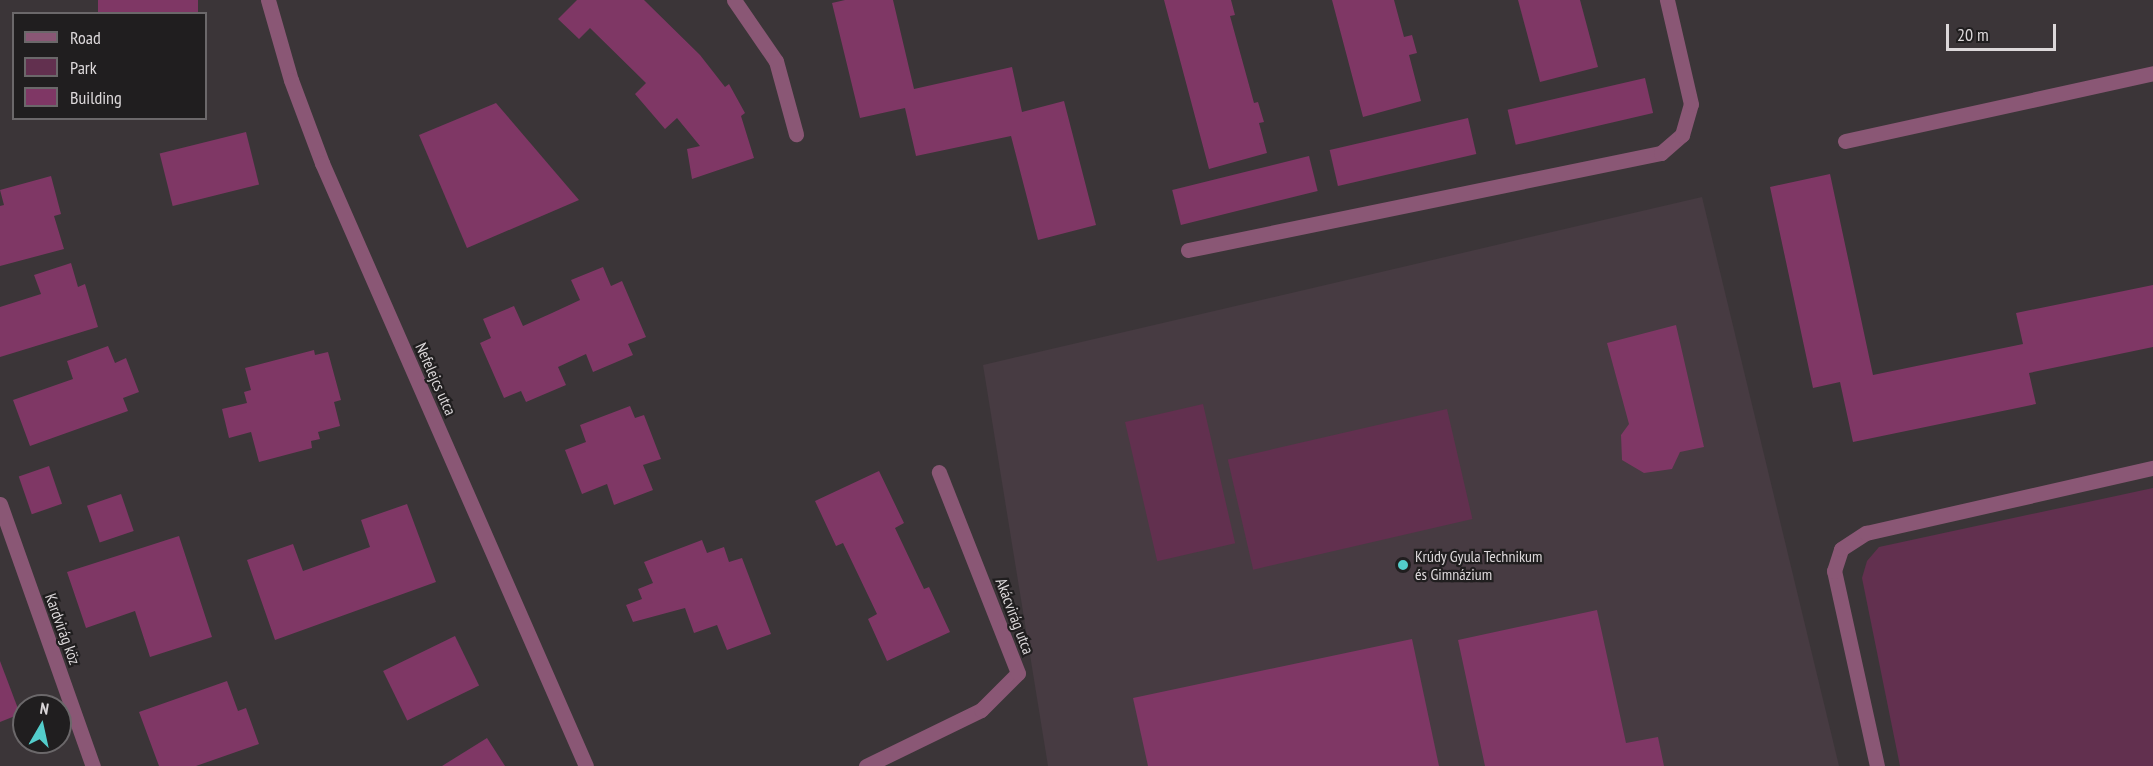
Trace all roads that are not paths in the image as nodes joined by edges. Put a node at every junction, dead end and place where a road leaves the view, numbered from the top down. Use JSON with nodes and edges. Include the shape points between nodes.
{"nodes":[{"id":1,"x":268,"y":0,"type":"edge"},
{"id":2,"x":734,"y":0,"type":"edge"},
{"id":3,"x":1668,"y":0,"type":"edge"},
{"id":4,"x":2153,"y":73,"type":"edge"},
{"id":5,"x":796,"y":134,"type":"dead end"},
{"id":6,"x":1845,"y":141,"type":"dead end"},
{"id":7,"x":1188,"y":250,"type":"dead end"},
{"id":8,"x":2153,"y":468,"type":"edge"},
{"id":9,"x":939,"y":472,"type":"dead end"},
{"id":10,"x":0,"y":504,"type":"edge"},
{"id":11,"x":93,"y":766,"type":"edge"},
{"id":12,"x":586,"y":766,"type":"edge"},
{"id":13,"x":866,"y":766,"type":"edge"},
{"id":14,"x":1877,"y":766,"type":"edge"}],
"edges":[{"from":1,"to":12,"type":"street","name":"Nefelejcs utca","via":[[291,80],[322,163]]},
{"from":2,"to":5,"type":"street","via":[[776,61]]},
{"from":3,"to":7,"type":"street","via":[[1691,104],[1682,135],[1661,153]]},
{"from":4,"to":6,"type":"street"},
{"from":8,"to":14,"type":"street","via":[[1866,533],[1841,549],[1834,571]]},
{"from":9,"to":13,"type":"street","name":"Akácvirág utca","via":[[1018,673],[981,710]]},
{"from":10,"to":11,"type":"street","name":"Kardvirág köz"}]}
